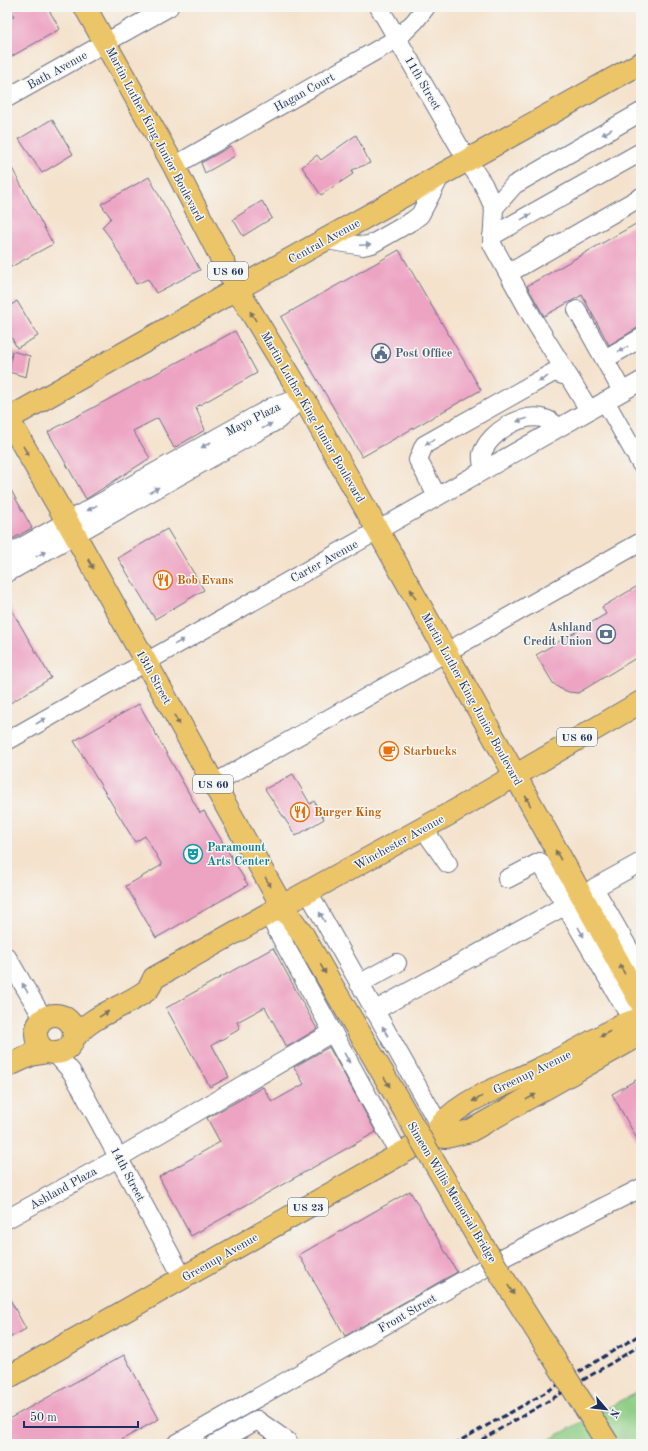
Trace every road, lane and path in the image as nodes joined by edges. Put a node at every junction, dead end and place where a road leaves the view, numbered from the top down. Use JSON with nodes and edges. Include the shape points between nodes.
{"nodes":[{"id":1,"x":85,"y":7,"type":"edge"},
{"id":2,"x":169,"y":7,"type":"edge"},
{"id":3,"x":379,"y":7,"type":"edge"},
{"id":4,"x":426,"y":7,"type":"edge"},
{"id":5,"x":398,"y":38,"type":"junction"},
{"id":6,"x":106,"y":43,"type":"junction"},
{"id":7,"x":641,"y":63,"type":"edge"},
{"id":8,"x":7,"y":98,"type":"edge"},
{"id":9,"x":641,"y":112,"type":"edge"},
{"id":10,"x":641,"y":152,"type":"edge"},
{"id":11,"x":467,"y":160,"type":"junction"},
{"id":12,"x":174,"y":166,"type":"junction"},
{"id":13,"x":641,"y":197,"type":"edge"},
{"id":14,"x":494,"y":208,"type":"junction"},
{"id":15,"x":492,"y":236,"type":"junction"},
{"id":16,"x":509,"y":273,"type":"junction"},
{"id":17,"x":237,"y":288,"type":"junction"},
{"id":18,"x":577,"y":310,"type":"dead end"},
{"id":19,"x":641,"y":338,"type":"edge"},
{"id":20,"x":605,"y":359,"type":"junction"},
{"id":21,"x":569,"y":376,"type":"junction"},
{"id":22,"x":641,"y":381,"type":"edge"},
{"id":23,"x":622,"y":391,"type":"junction"},
{"id":24,"x":303,"y":397,"type":"junction"},
{"id":25,"x":605,"y":401,"type":"junction"},
{"id":26,"x":589,"y":410,"type":"junction"},
{"id":27,"x":7,"y":419,"type":"edge"},
{"id":28,"x":557,"y":428,"type":"junction"},
{"id":29,"x":641,"y":464,"type":"edge"},
{"id":30,"x":483,"y":469,"type":"junction"},
{"id":31,"x":437,"y":496,"type":"junction"},
{"id":32,"x":71,"y":528,"type":"junction"},
{"id":33,"x":378,"y":531,"type":"junction"},
{"id":34,"x":641,"y":542,"type":"edge"},
{"id":35,"x":7,"y":555,"type":"edge"},
{"id":36,"x":7,"y":573,"type":"edge"},
{"id":37,"x":446,"y":652,"type":"junction"},
{"id":38,"x":145,"y":661,"type":"junction"},
{"id":39,"x":641,"y":702,"type":"edge"},
{"id":40,"x":7,"y":741,"type":"edge"},
{"id":41,"x":515,"y":775,"type":"junction"},
{"id":42,"x":213,"y":784,"type":"junction"},
{"id":43,"x":423,"y":828,"type":"junction"},
{"id":44,"x":641,"y":862,"type":"edge"},
{"id":45,"x":448,"y":864,"type":"dead end"},
{"id":46,"x":507,"y":879,"type":"dead end"},
{"id":47,"x":308,"y":892,"type":"junction"},
{"id":48,"x":566,"y":905,"type":"junction"},
{"id":49,"x":275,"y":910,"type":"junction"},
{"id":50,"x":303,"y":935,"type":"joint"},
{"id":51,"x":7,"y":957,"type":"edge"},
{"id":52,"x":397,"y":963,"type":"dead end"},
{"id":53,"x":641,"y":970,"type":"edge"},
{"id":54,"x":154,"y":978,"type":"junction"},
{"id":55,"x":359,"y":984,"type":"junction"},
{"id":56,"x":374,"y":1011,"type":"junction"},
{"id":57,"x":47,"y":1021,"type":"junction"},
{"id":58,"x":639,"y":1021,"type":"edge"},
{"id":59,"x":333,"y":1032,"type":"junction"},
{"id":60,"x":61,"y":1048,"type":"junction"},
{"id":61,"x":7,"y":1052,"type":"edge"},
{"id":62,"x":7,"y":1066,"type":"edge"},
{"id":63,"x":439,"y":1133,"type":"junction"},
{"id":64,"x":400,"y":1155,"type":"junction"},
{"id":65,"x":120,"y":1157,"type":"junction"},
{"id":66,"x":641,"y":1188,"type":"edge"},
{"id":67,"x":7,"y":1219,"type":"edge"},
{"id":68,"x":183,"y":1278,"type":"junction"},
{"id":69,"x":7,"y":1378,"type":"edge"},
{"id":70,"x":176,"y":1444,"type":"edge"},
{"id":71,"x":215,"y":1444,"type":"edge"},
{"id":72,"x":289,"y":1444,"type":"edge"},
{"id":73,"x":608,"y":1444,"type":"edge"}],
"edges":[{"from":1,"to":6,"type":"main road","name":"Martin Luther King Junior Boulevard","number":"US 60"},
{"from":2,"to":6,"type":"street","name":"Bath Avenue"},
{"from":3,"to":5,"type":"street","name":"11th Street"},
{"from":4,"to":5,"type":"street","name":"Hagan Court"},
{"from":5,"to":11,"type":"street","name":"11th Street"},
{"from":5,"to":12,"type":"street","name":"Hagan Court"},
{"from":6,"to":8,"type":"street","name":"Bath Avenue"},
{"from":6,"to":12,"type":"main road","name":"Martin Luther King Junior Boulevard","number":"US 60"},
{"from":7,"to":11,"type":"main road","name":"Central Avenue"},
{"from":9,"to":14,"type":"street","one_way":true,"via":[[514,184]]},
{"from":15,"to":10,"type":"street","one_way":true},
{"from":11,"to":14,"type":"street","name":"11th Street","via":[[483,184]]},
{"from":11,"to":17,"type":"main road","name":"Central Avenue"},
{"from":12,"to":17,"type":"main road","name":"Martin Luther King Junior Boulevard","number":"US 60"},
{"from":13,"to":16,"type":"street"},
{"from":14,"to":15,"type":"street"},
{"from":15,"to":16,"type":"street","via":[[492,244]]},
{"from":16,"to":21,"type":"street","via":[[535,322]]},
{"from":24,"to":17,"type":"main road","name":"Martin Luther King Junior Boulevard","number":"US 60","one_way":true},
{"from":17,"to":27,"type":"main road","name":"Central Avenue"},
{"from":18,"to":20,"type":"street"},
{"from":19,"to":20,"type":"street","one_way":true},
{"from":20,"to":23,"type":"street"},
{"from":21,"to":26,"type":"street"},
{"from":21,"to":31,"type":"street","one_way":true,"via":[[554,372],[424,445],[418,460]]},
{"from":22,"to":23,"type":"street","name":"Carter Avenue"},
{"from":23,"to":25,"type":"street","name":"Carter Avenue"},
{"from":24,"to":32,"type":"street","name":"Mayo Plaza","via":[[278,420]]},
{"from":24,"to":33,"type":"main road","name":"Martin Luther King Junior Boulevard","number":"US 60"},
{"from":25,"to":26,"type":"street","name":"Carter Avenue"},
{"from":25,"to":29,"type":"street"},
{"from":26,"to":28,"type":"street","name":"Carter Avenue"},
{"from":27,"to":32,"type":"main road","name":"13th Street","number":"US 60","one_way":true},
{"from":28,"to":30,"type":"street","name":"Carter Avenue"},
{"from":28,"to":30,"type":"street","one_way":true,"via":[[549,420],[540,418],[523,419],[513,423],[490,440],[482,456]]},
{"from":30,"to":31,"type":"street","name":"Carter Avenue"},
{"from":31,"to":33,"type":"street","name":"Carter Avenue"},
{"from":32,"to":35,"type":"street","name":"Mayo Plaza"},
{"from":36,"to":32,"type":"street","name":"Mayo Plaza","one_way":true},
{"from":32,"to":38,"type":"main road","name":"13th Street","number":"US 60","one_way":true},
{"from":37,"to":33,"type":"main road","name":"Martin Luther King Junior Boulevard","number":"US 60","one_way":true},
{"from":38,"to":33,"type":"street","name":"Carter Avenue","one_way":true},
{"from":34,"to":37,"type":"street"},
{"from":37,"to":41,"type":"main road","name":"Martin Luther King Junior Boulevard","number":"US 60"},
{"from":37,"to":42,"type":"street"},
{"from":40,"to":38,"type":"street","name":"Carter Avenue","one_way":true},
{"from":38,"to":42,"type":"main road","name":"13th Street","number":"US 60","one_way":true},
{"from":39,"to":41,"type":"main road","name":"Winchester Avenue","number":"US 60"},
{"from":41,"to":43,"type":"main road","name":"Winchester Avenue","number":"US 60"},
{"from":58,"to":41,"type":"main road","name":"Martin Luther King Junior Boulevard","one_way":true},
{"from":42,"to":49,"type":"main road","name":"13th Street","number":"US 60","one_way":true},
{"from":43,"to":45,"type":"street"},
{"from":43,"to":47,"type":"main road","name":"Winchester Avenue","number":"US 60"},
{"from":44,"to":53,"type":"street","via":[[594,888]]},
{"from":46,"to":48,"type":"street","via":[[540,862]]},
{"from":47,"to":49,"type":"main road","name":"Winchester Avenue","number":"US 60"},
{"from":55,"to":47,"type":"street","one_way":true},
{"from":48,"to":56,"type":"street"},
{"from":48,"to":58,"type":"street","one_way":true},
{"from":49,"to":50,"type":"main road","name":"13th Street"},
{"from":49,"to":54,"type":"main road","name":"Winchester Avenue"},
{"from":49,"to":59,"type":"street"},
{"from":50,"to":73,"type":"main road","name":"Simeon Willis Memorial Bridge","one_way":true,"bridge":true,"via":[[474,1232]]},
{"from":57,"to":51,"type":"street","one_way":true},
{"from":52,"to":55,"type":"street"},
{"from":54,"to":57,"type":"main road","name":"Winchester Avenue","via":[[141,977],[75,1013]]},
{"from":60,"to":54,"type":"main road","name":"Winchester Avenue","one_way":true,"via":[[93,1021],[147,990]]},
{"from":55,"to":56,"type":"street"},
{"from":63,"to":56,"type":"street","one_way":true},
{"from":57,"to":60,"type":"main road","via":[[37,1043]]},
{"from":57,"to":60,"type":"main road","via":[[72,1025]]},
{"from":57,"to":61,"type":"main road","name":"Winchester Avenue"},
{"from":58,"to":63,"type":"main road","name":"Greenup Avenue","number":"US 23","via":[[629,1042],[470,1131]]},
{"from":59,"to":64,"type":"street","one_way":true},
{"from":59,"to":65,"type":"street","name":"Ashland Plaza"},
{"from":60,"to":62,"type":"main road","via":[[31,1055]]},
{"from":60,"to":65,"type":"street","name":"14th Street","via":[[71,1071]]},
{"from":63,"to":64,"type":"main road","name":"Greenup Avenue","number":"US 23"},
{"from":64,"to":68,"type":"main road","name":"Greenup Avenue","number":"US 23"},
{"from":65,"to":67,"type":"street","name":"Ashland Plaza"},
{"from":65,"to":68,"type":"street","name":"14th Street"},
{"from":66,"to":70,"type":"street","name":"Front Street","via":[[506,1256]]},
{"from":68,"to":69,"type":"main road","name":"Greenup Avenue","number":"US 23"},
{"from":71,"to":72,"type":"street","via":[[257,1420]]}]}
